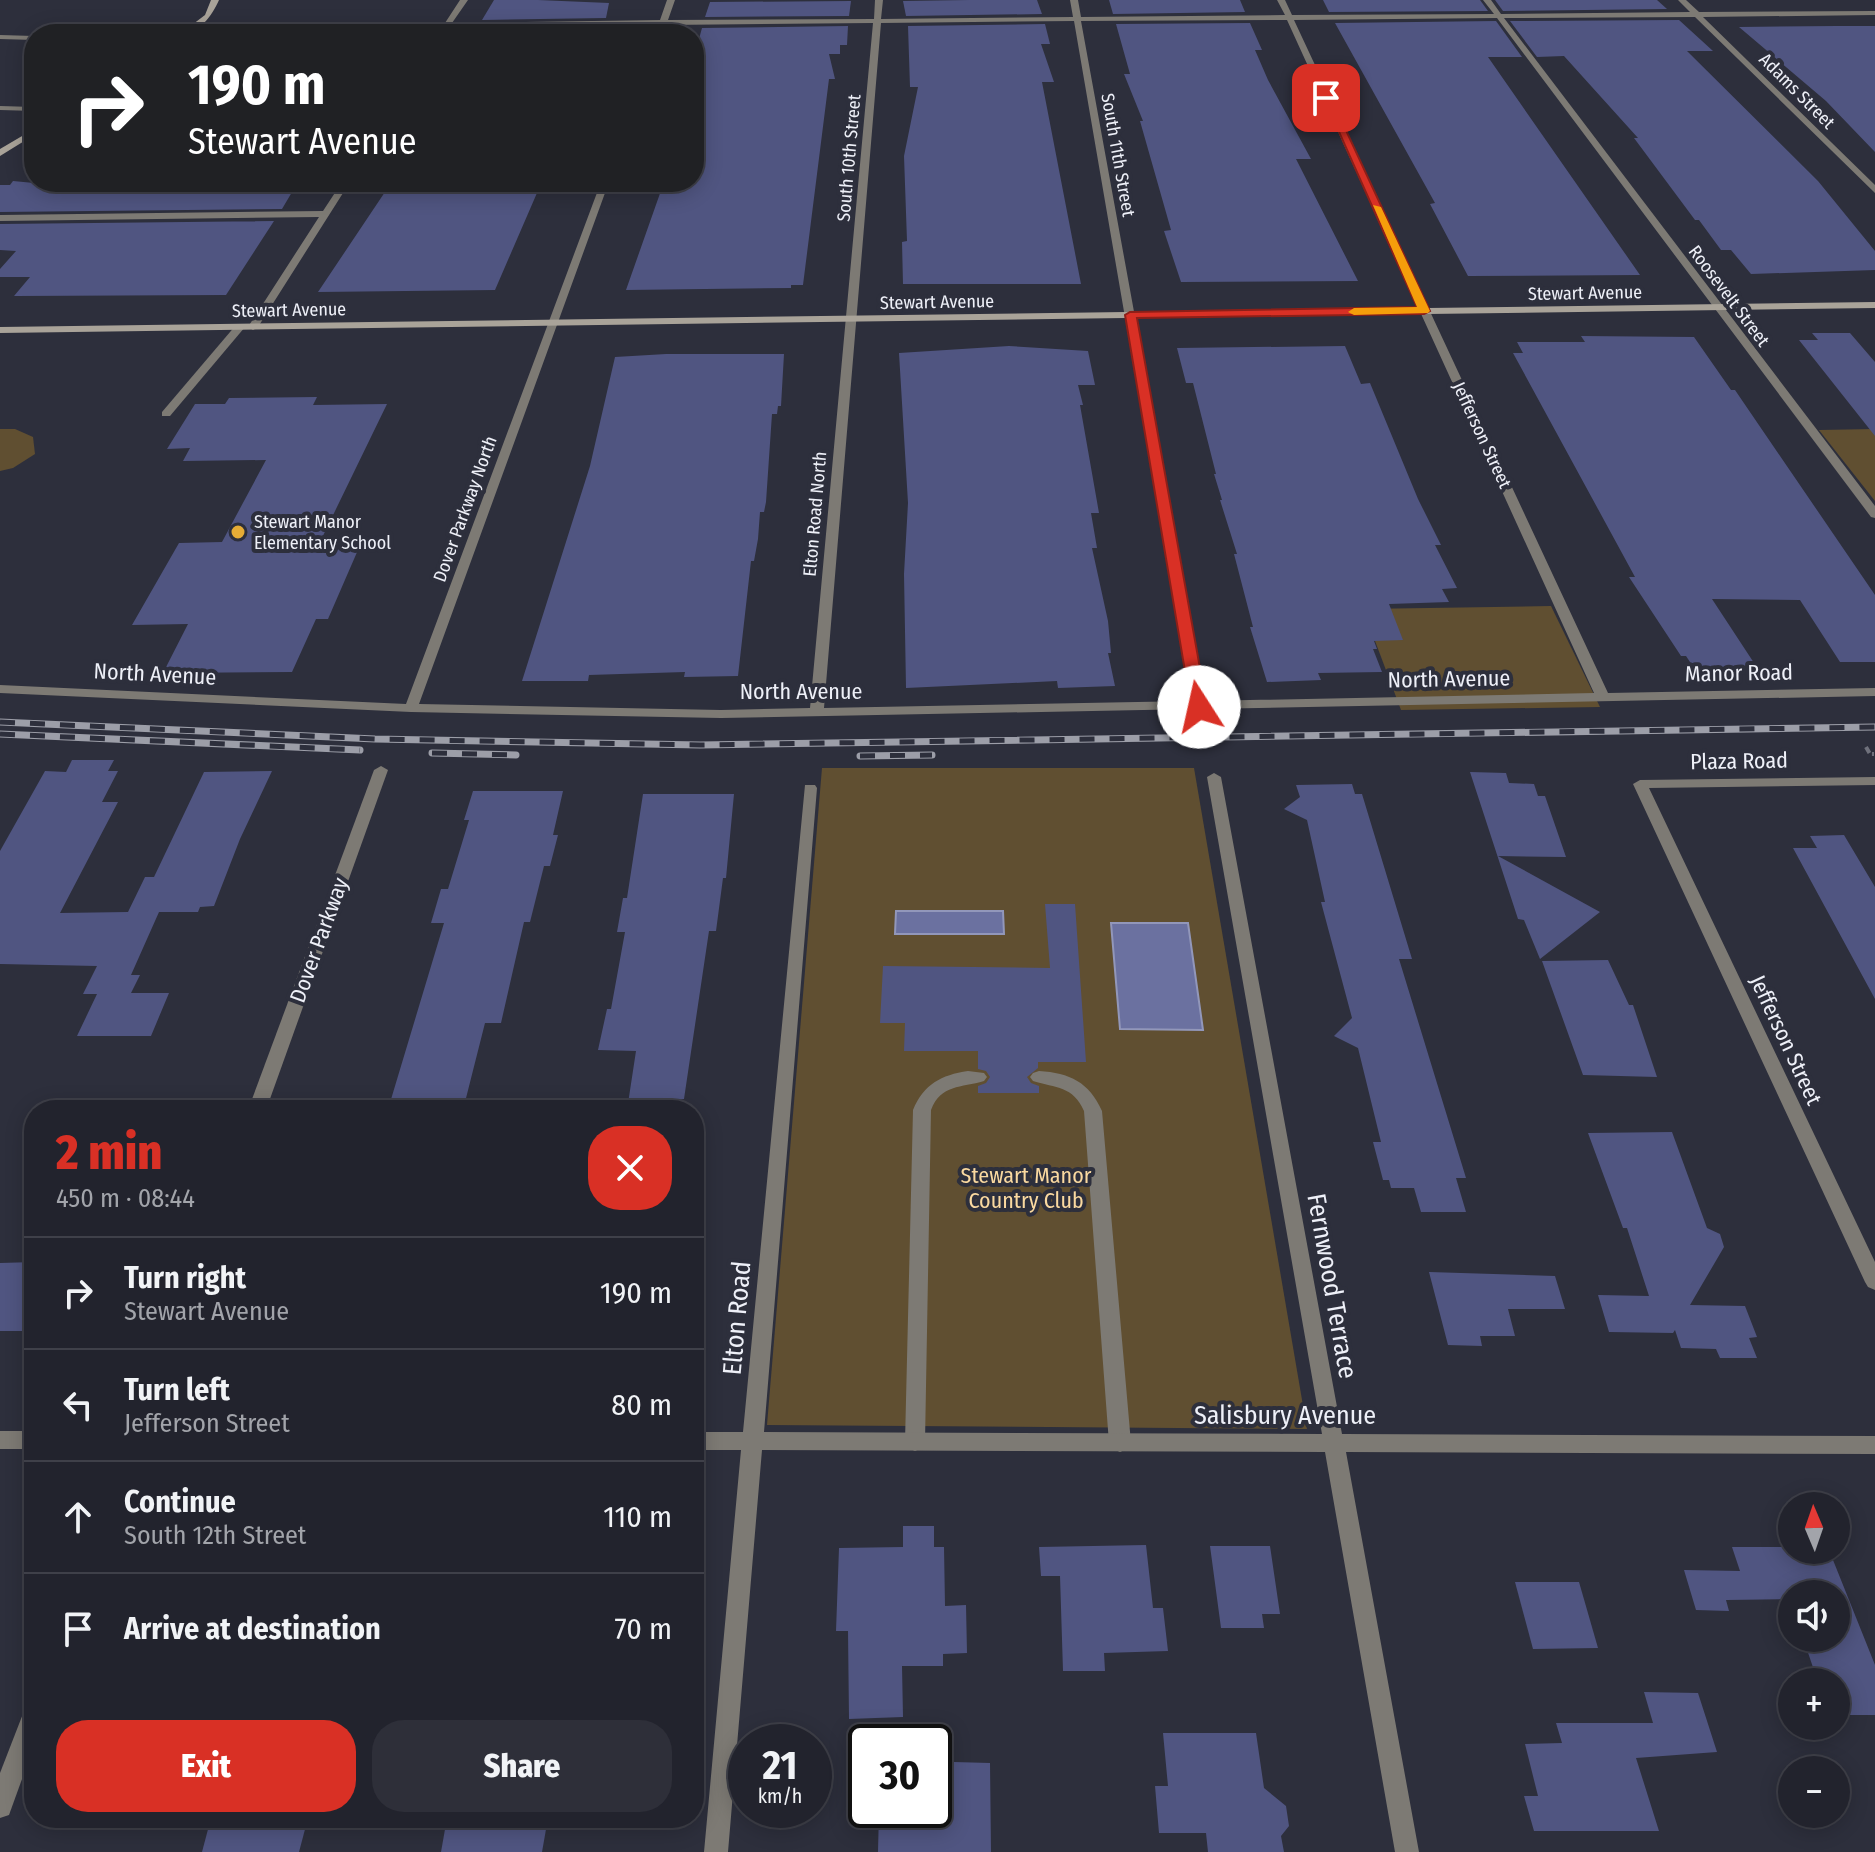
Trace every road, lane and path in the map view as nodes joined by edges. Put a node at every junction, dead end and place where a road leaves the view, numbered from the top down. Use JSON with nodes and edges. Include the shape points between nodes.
{"nodes":[{"id":1,"x":215,"y":0,"type":"edge"},
{"id":2,"x":464,"y":0,"type":"edge"},
{"id":3,"x":671,"y":0,"type":"edge"},
{"id":4,"x":879,"y":0,"type":"edge"},
{"id":5,"x":1074,"y":0,"type":"edge"},
{"id":6,"x":1281,"y":0,"type":"edge"},
{"id":7,"x":1487,"y":0,"type":"edge"},
{"id":8,"x":1682,"y":0,"type":"edge"},
{"id":9,"x":1875,"y":13,"type":"edge"},
{"id":10,"x":1697,"y":14,"type":"junction"},
{"id":11,"x":1499,"y":16,"type":"junction"},
{"id":12,"x":1289,"y":18,"type":"junction"},
{"id":13,"x":1077,"y":19,"type":"junction"},
{"id":14,"x":877,"y":21,"type":"junction"},
{"id":15,"x":197,"y":24,"type":"edge"},
{"id":16,"x":449,"y":24,"type":"edge"},
{"id":17,"x":663,"y":24,"type":"joint"},
{"id":18,"x":0,"y":37,"type":"edge"},
{"id":19,"x":24,"y":38,"type":"edge"},
{"id":20,"x":0,"y":108,"type":"edge"},
{"id":21,"x":24,"y":109,"type":"edge"},
{"id":22,"x":24,"y":138,"type":"edge"},
{"id":23,"x":0,"y":153,"type":"edge"},
{"id":24,"x":1875,"y":190,"type":"edge"},
{"id":25,"x":339,"y":192,"type":"edge"},
{"id":26,"x":601,"y":192,"type":"edge"},
{"id":27,"x":325,"y":214,"type":"junction"},
{"id":28,"x":0,"y":218,"type":"edge"},
{"id":29,"x":1875,"y":305,"type":"edge"},
{"id":30,"x":1717,"y":307,"type":"junction"},
{"id":31,"x":1424,"y":311,"type":"junction"},
{"id":32,"x":1130,"y":315,"type":"junction"},
{"id":33,"x":851,"y":319,"type":"junction"},
{"id":34,"x":553,"y":323,"type":"junction"},
{"id":35,"x":240,"y":327,"type":"junction"},
{"id":36,"x":253,"y":327,"type":"junction"},
{"id":37,"x":0,"y":330,"type":"edge"},
{"id":38,"x":166,"y":414,"type":"dead end"},
{"id":39,"x":1875,"y":514,"type":"edge"},
{"id":40,"x":0,"y":689,"type":"edge"},
{"id":41,"x":1875,"y":692,"type":"edge"},
{"id":42,"x":1603,"y":698,"type":"junction"},
{"id":43,"x":1199,"y":707,"type":"junction"},
{"id":44,"x":411,"y":708,"type":"junction"},
{"id":45,"x":817,"y":713,"type":"junction"},
{"id":46,"x":1866,"y":747,"type":"dead end"},
{"id":47,"x":1870,"y":754,"type":"dead end"},
{"id":48,"x":381,"y":770,"type":"dead end"},
{"id":49,"x":1214,"y":777,"type":"dead end"},
{"id":50,"x":1875,"y":781,"type":"edge"},
{"id":51,"x":810,"y":788,"type":"dead end"},
{"id":52,"x":1657,"y":817,"type":"joint"},
{"id":53,"x":978,"y":1077,"type":"dead end"},
{"id":54,"x":1039,"y":1077,"type":"dead end"},
{"id":55,"x":261,"y":1100,"type":"edge"},
{"id":56,"x":1875,"y":1282,"type":"edge"},
{"id":57,"x":0,"y":1440,"type":"edge"},
{"id":58,"x":24,"y":1440,"type":"edge"},
{"id":59,"x":704,"y":1441,"type":"edge"},
{"id":60,"x":752,"y":1442,"type":"junction"},
{"id":61,"x":915,"y":1442,"type":"junction"},
{"id":62,"x":1120,"y":1443,"type":"junction"},
{"id":63,"x":1333,"y":1443,"type":"junction"},
{"id":64,"x":1875,"y":1445,"type":"edge"},
{"id":65,"x":24,"y":1741,"type":"edge"},
{"id":66,"x":0,"y":1806,"type":"edge"},
{"id":67,"x":716,"y":1852,"type":"edge"},
{"id":68,"x":1407,"y":1852,"type":"edge"}],
"edges":[{"from":1,"to":15,"type":"main road"},
{"from":2,"to":16,"type":"street"},
{"from":3,"to":17,"type":"street"},
{"from":4,"to":14,"type":"street","name":"South 10th Street"},
{"from":5,"to":13,"type":"street","name":"South 11th Street"},
{"from":6,"to":12,"type":"street","name":"Jefferson Street"},
{"from":7,"to":11,"type":"street","name":"Roosevelt Street"},
{"from":8,"to":10,"type":"street","name":"Adams Street"},
{"from":9,"to":10,"type":"street"},
{"from":10,"to":11,"type":"street"},
{"from":10,"to":24,"type":"street","name":"Adams Street"},
{"from":11,"to":12,"type":"street"},
{"from":11,"to":30,"type":"street","name":"Roosevelt Street"},
{"from":12,"to":13,"type":"street"},
{"from":12,"to":31,"type":"street","name":"Jefferson Street"},
{"from":13,"to":14,"type":"street"},
{"from":13,"to":32,"type":"street","name":"South 11th Street"},
{"from":14,"to":17,"type":"street"},
{"from":14,"to":33,"type":"street","name":"South 10th Street"},
{"from":18,"to":19,"type":"street"},
{"from":20,"to":21,"type":"street"},
{"from":22,"to":23,"type":"main road"},
{"from":25,"to":27,"type":"street"},
{"from":26,"to":34,"type":"street","name":"Dover Parkway North"},
{"from":27,"to":28,"type":"street"},
{"from":27,"to":36,"type":"street"},
{"from":29,"to":30,"type":"main road","name":"Stewart Avenue"},
{"from":30,"to":31,"type":"main road","name":"Stewart Avenue"},
{"from":30,"to":39,"type":"street","name":"Roosevelt Street"},
{"from":31,"to":32,"type":"main road","name":"Stewart Avenue"},
{"from":31,"to":42,"type":"street","name":"Jefferson Street"},
{"from":32,"to":33,"type":"main road","name":"Stewart Avenue"},
{"from":32,"to":43,"type":"street","name":"South 11th Street"},
{"from":33,"to":34,"type":"main road","name":"Stewart Avenue"},
{"from":33,"to":45,"type":"street","name":"Elton Road North"},
{"from":34,"to":36,"type":"main road","name":"Stewart Avenue"},
{"from":34,"to":44,"type":"street","name":"Dover Parkway North"},
{"from":35,"to":36,"type":"main road","name":"Stewart Avenue"},
{"from":35,"to":37,"type":"main road","name":"Stewart Avenue"},
{"from":35,"to":38,"type":"street"},
{"from":40,"to":44,"type":"street","name":"North Avenue"},
{"from":41,"to":42,"type":"street","name":"Manor Road"},
{"from":42,"to":43,"type":"street","name":"North Avenue"},
{"from":43,"to":45,"type":"street","name":"North Avenue"},
{"from":44,"to":45,"type":"street","name":"North Avenue"},
{"from":46,"to":47,"type":"path"},
{"from":48,"to":55,"type":"street","name":"Dover Parkway"},
{"from":49,"to":63,"type":"street","name":"Fernwood Terrace"},
{"from":50,"to":52,"type":"street","name":"Plaza Road","via":[[1640,784]]},
{"from":51,"to":60,"type":"street","name":"Elton Road"},
{"from":52,"to":56,"type":"street","name":"Jefferson Street"},
{"from":53,"to":61,"type":"street","via":[[941,1083],[926,1096],[922,1110]]},
{"from":54,"to":62,"type":"street","via":[[1074,1083],[1093,1111]]},
{"from":57,"to":58,"type":"street"},
{"from":59,"to":60,"type":"street","name":"Salisbury Avenue"},
{"from":60,"to":61,"type":"street","name":"Salisbury Avenue"},
{"from":60,"to":67,"type":"street","name":"Elton Road"},
{"from":61,"to":62,"type":"street","name":"Salisbury Avenue"},
{"from":62,"to":63,"type":"street","name":"Salisbury Avenue"},
{"from":63,"to":64,"type":"street","name":"Salisbury Avenue"},
{"from":63,"to":68,"type":"street","name":"Fernwood Terrace"},
{"from":65,"to":66,"type":"street"}]}
